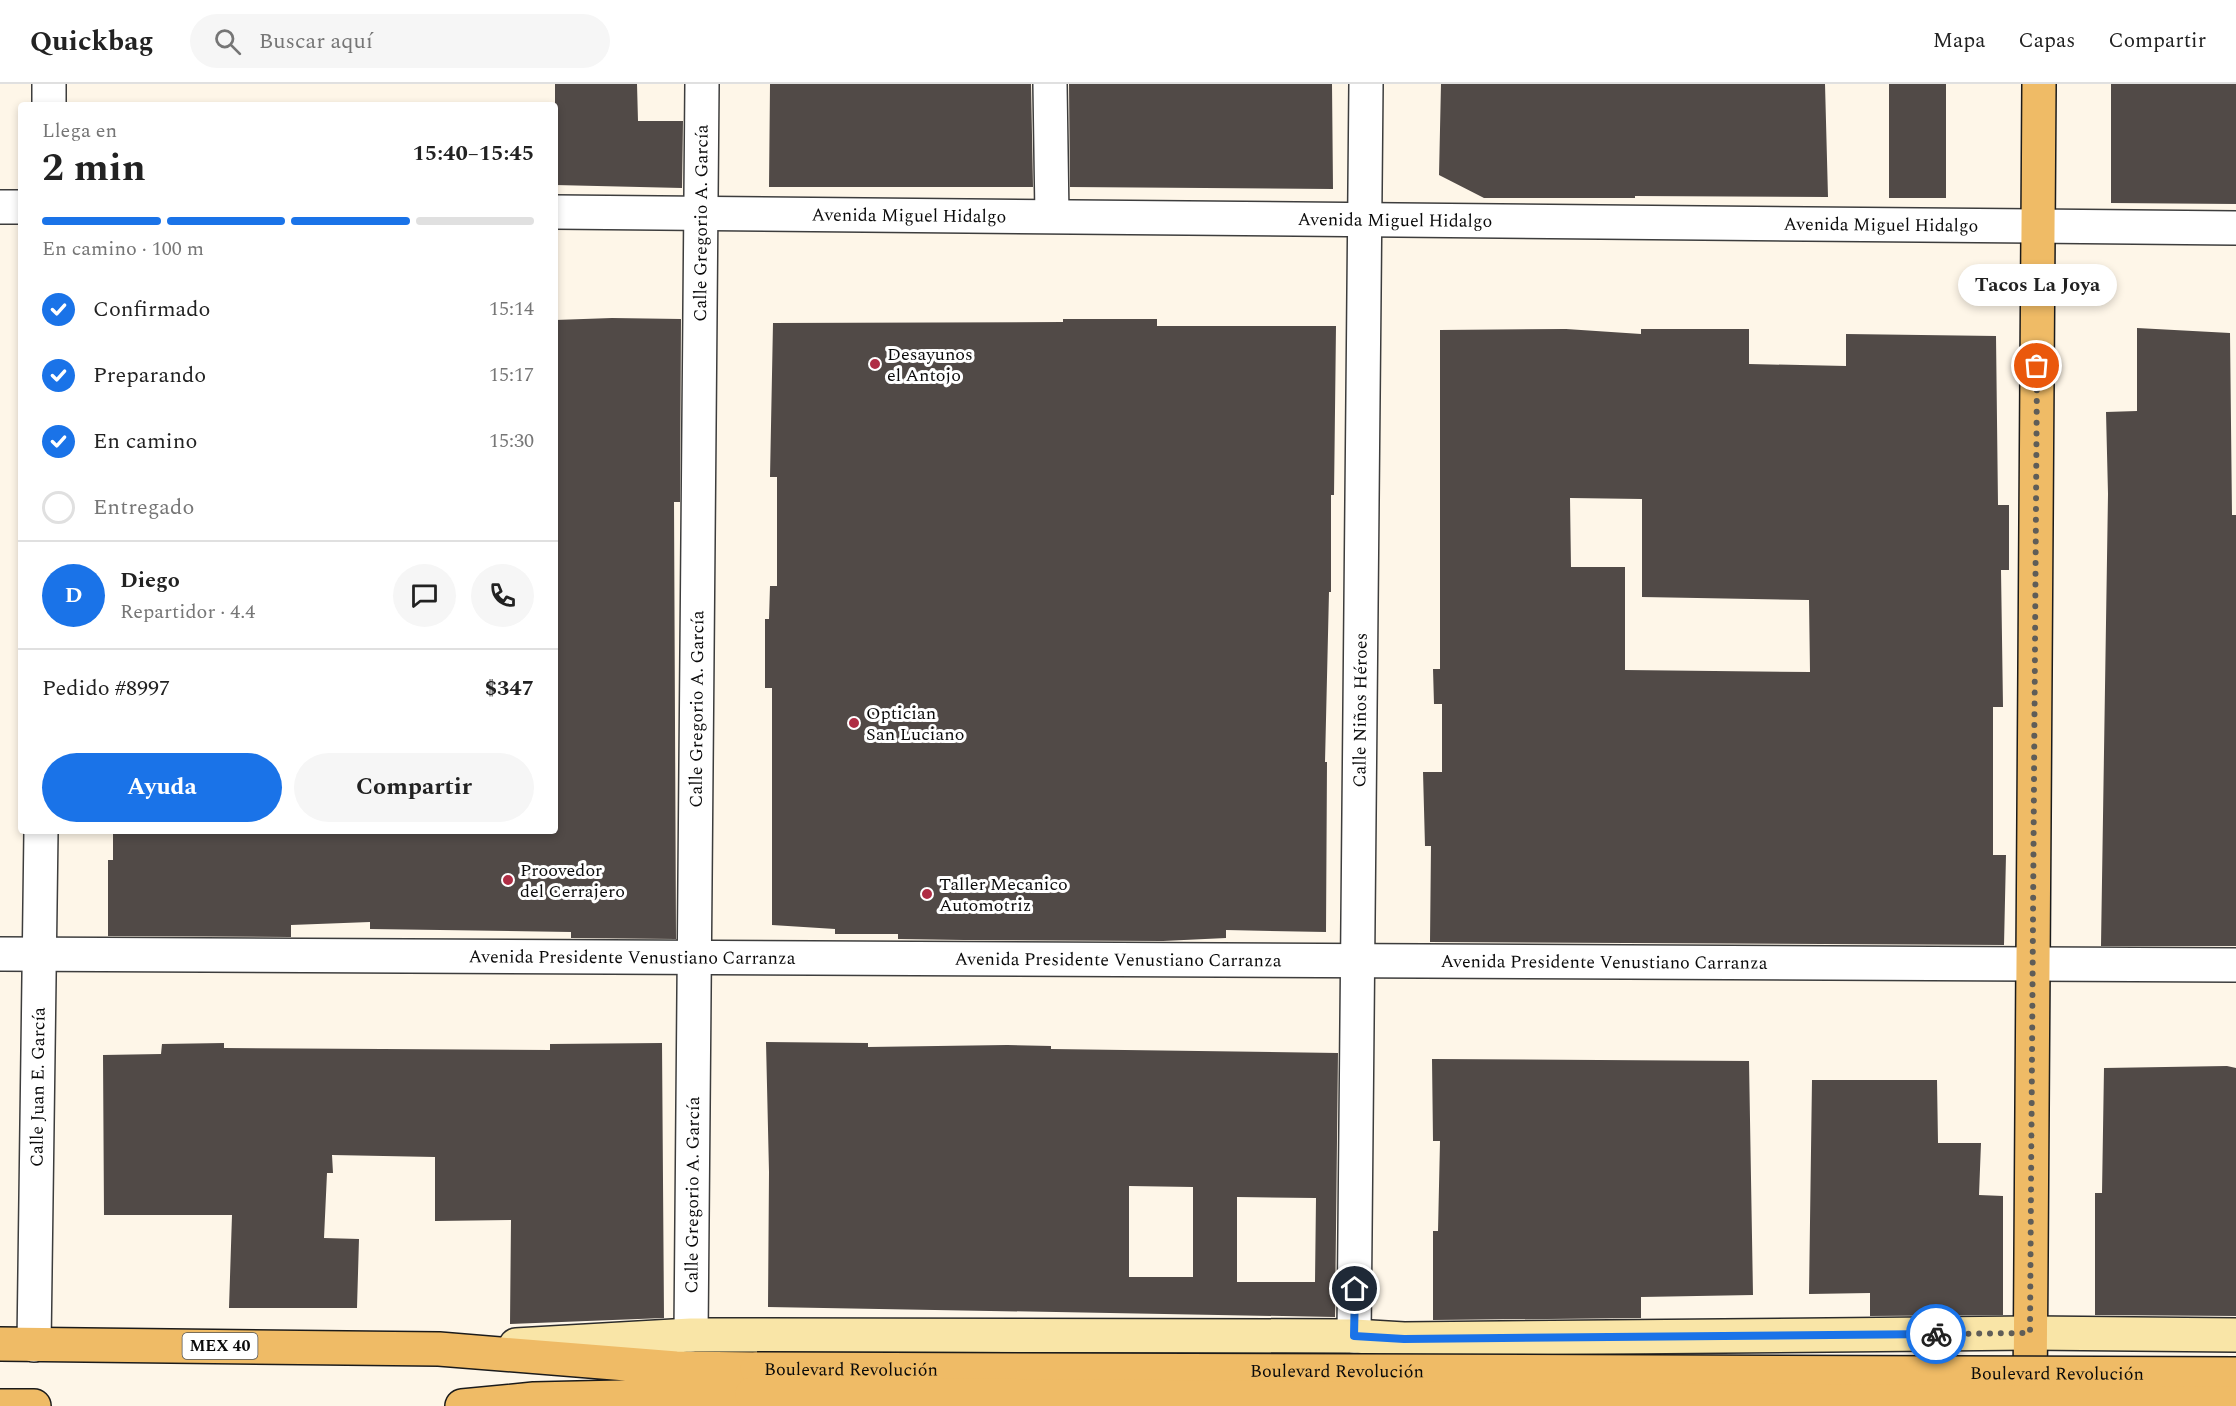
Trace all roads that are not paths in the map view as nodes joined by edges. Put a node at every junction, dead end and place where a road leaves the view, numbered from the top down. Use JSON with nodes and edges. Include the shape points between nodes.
{"nodes":[{"id":1,"x":49,"y":84,"type":"edge"},
{"id":2,"x":702,"y":84,"type":"edge"},
{"id":3,"x":1050,"y":84,"type":"edge"},
{"id":4,"x":1365,"y":84,"type":"edge"},
{"id":5,"x":2039,"y":84,"type":"edge"},
{"id":6,"x":49,"y":102,"type":"edge"},
{"id":7,"x":0,"y":207,"type":"edge"},
{"id":8,"x":18,"y":207,"type":"edge"},
{"id":9,"x":558,"y":212,"type":"edge"},
{"id":10,"x":700,"y":213,"type":"junction"},
{"id":11,"x":1052,"y":216,"type":"junction"},
{"id":12,"x":1364,"y":219,"type":"junction"},
{"id":13,"x":2038,"y":224,"type":"junction"},
{"id":14,"x":2236,"y":228,"type":"edge"},
{"id":15,"x":40,"y":834,"type":"edge"},
{"id":16,"x":0,"y":954,"type":"edge"},
{"id":17,"x":39,"y":954,"type":"junction"},
{"id":18,"x":694,"y":958,"type":"junction"},
{"id":19,"x":1357,"y":962,"type":"junction"},
{"id":20,"x":2236,"y":965,"type":"edge"},
{"id":21,"x":2033,"y":966,"type":"junction"},
{"id":22,"x":2030,"y":1333,"type":"junction"},
{"id":23,"x":691,"y":1335,"type":"junction"},
{"id":24,"x":2236,"y":1335,"type":"edge"},
{"id":25,"x":1354,"y":1336,"type":"junction"},
{"id":26,"x":0,"y":1344,"type":"edge"},
{"id":27,"x":34,"y":1344,"type":"junction"},
{"id":28,"x":439,"y":1349,"type":"junction"},
{"id":29,"x":2236,"y":1374,"type":"edge"},
{"id":30,"x":754,"y":1382,"type":"junction"},
{"id":31,"x":2236,"y":1402,"type":"edge"},
{"id":32,"x":0,"y":1406,"type":"edge"},
{"id":33,"x":34,"y":1406,"type":"edge"},
{"id":34,"x":462,"y":1406,"type":"edge"},
{"id":35,"x":2030,"y":1406,"type":"edge"}],
"edges":[{"from":1,"to":6,"type":"street"},
{"from":2,"to":10,"type":"street","name":"Calle Gregorio A. García"},
{"from":3,"to":11,"type":"street"},
{"from":4,"to":12,"type":"street","name":"Calle Niños Héroes"},
{"from":5,"to":13,"type":"main road"},
{"from":7,"to":8,"type":"street"},
{"from":9,"to":10,"type":"street","name":"Avenida Miguel Hidalgo"},
{"from":10,"to":11,"type":"street","name":"Avenida Miguel Hidalgo"},
{"from":10,"to":18,"type":"street","name":"Calle Gregorio A. García"},
{"from":11,"to":12,"type":"street","name":"Avenida Miguel Hidalgo"},
{"from":12,"to":13,"type":"street","name":"Avenida Miguel Hidalgo"},
{"from":12,"to":19,"type":"street","name":"Calle Niños Héroes"},
{"from":13,"to":14,"type":"street","name":"Avenida Miguel Hidalgo"},
{"from":13,"to":21,"type":"main road"},
{"from":15,"to":17,"type":"street","name":"Calle Juan E. García"},
{"from":16,"to":17,"type":"street","name":"Avenida Presidente Venustiano Carranza"},
{"from":17,"to":18,"type":"street","name":"Avenida Presidente Venustiano Carranza"},
{"from":17,"to":27,"type":"street","name":"Calle Juan E. García"},
{"from":18,"to":19,"type":"street","name":"Avenida Presidente Venustiano Carranza"},
{"from":18,"to":23,"type":"street","name":"Calle Gregorio A. García"},
{"from":19,"to":21,"type":"street","name":"Avenida Presidente Venustiano Carranza"},
{"from":19,"to":25,"type":"street","name":"Calle Niños Héroes"},
{"from":20,"to":21,"type":"street","name":"Avenida Presidente Venustiano Carranza"},
{"from":21,"to":22,"type":"main road"},
{"from":22,"to":24,"type":"main road","number":"MEX 40"},
{"from":22,"to":25,"type":"main road","number":"MEX 40","via":[[1404,1339]]},
{"from":22,"to":35,"type":"main road"},
{"from":23,"to":25,"type":"main road","number":"MEX 40"},
{"from":23,"to":28,"type":"main road","number":"MEX 40"},
{"from":26,"to":27,"type":"main road","number":"MEX 40"},
{"from":27,"to":28,"type":"main road","number":"MEX 40"},
{"from":28,"to":30,"type":"main road","name":"Boulevard Revolución","via":[[664,1368]]},
{"from":29,"to":30,"type":"main road","name":"Boulevard Revolución","bridge":true},
{"from":30,"to":31,"type":"main road","name":"Boulevard Revolución","bridge":true},
{"from":30,"to":34,"type":"main road","name":"Boulevard Revolución"},
{"from":32,"to":33,"type":"main road"}]}
